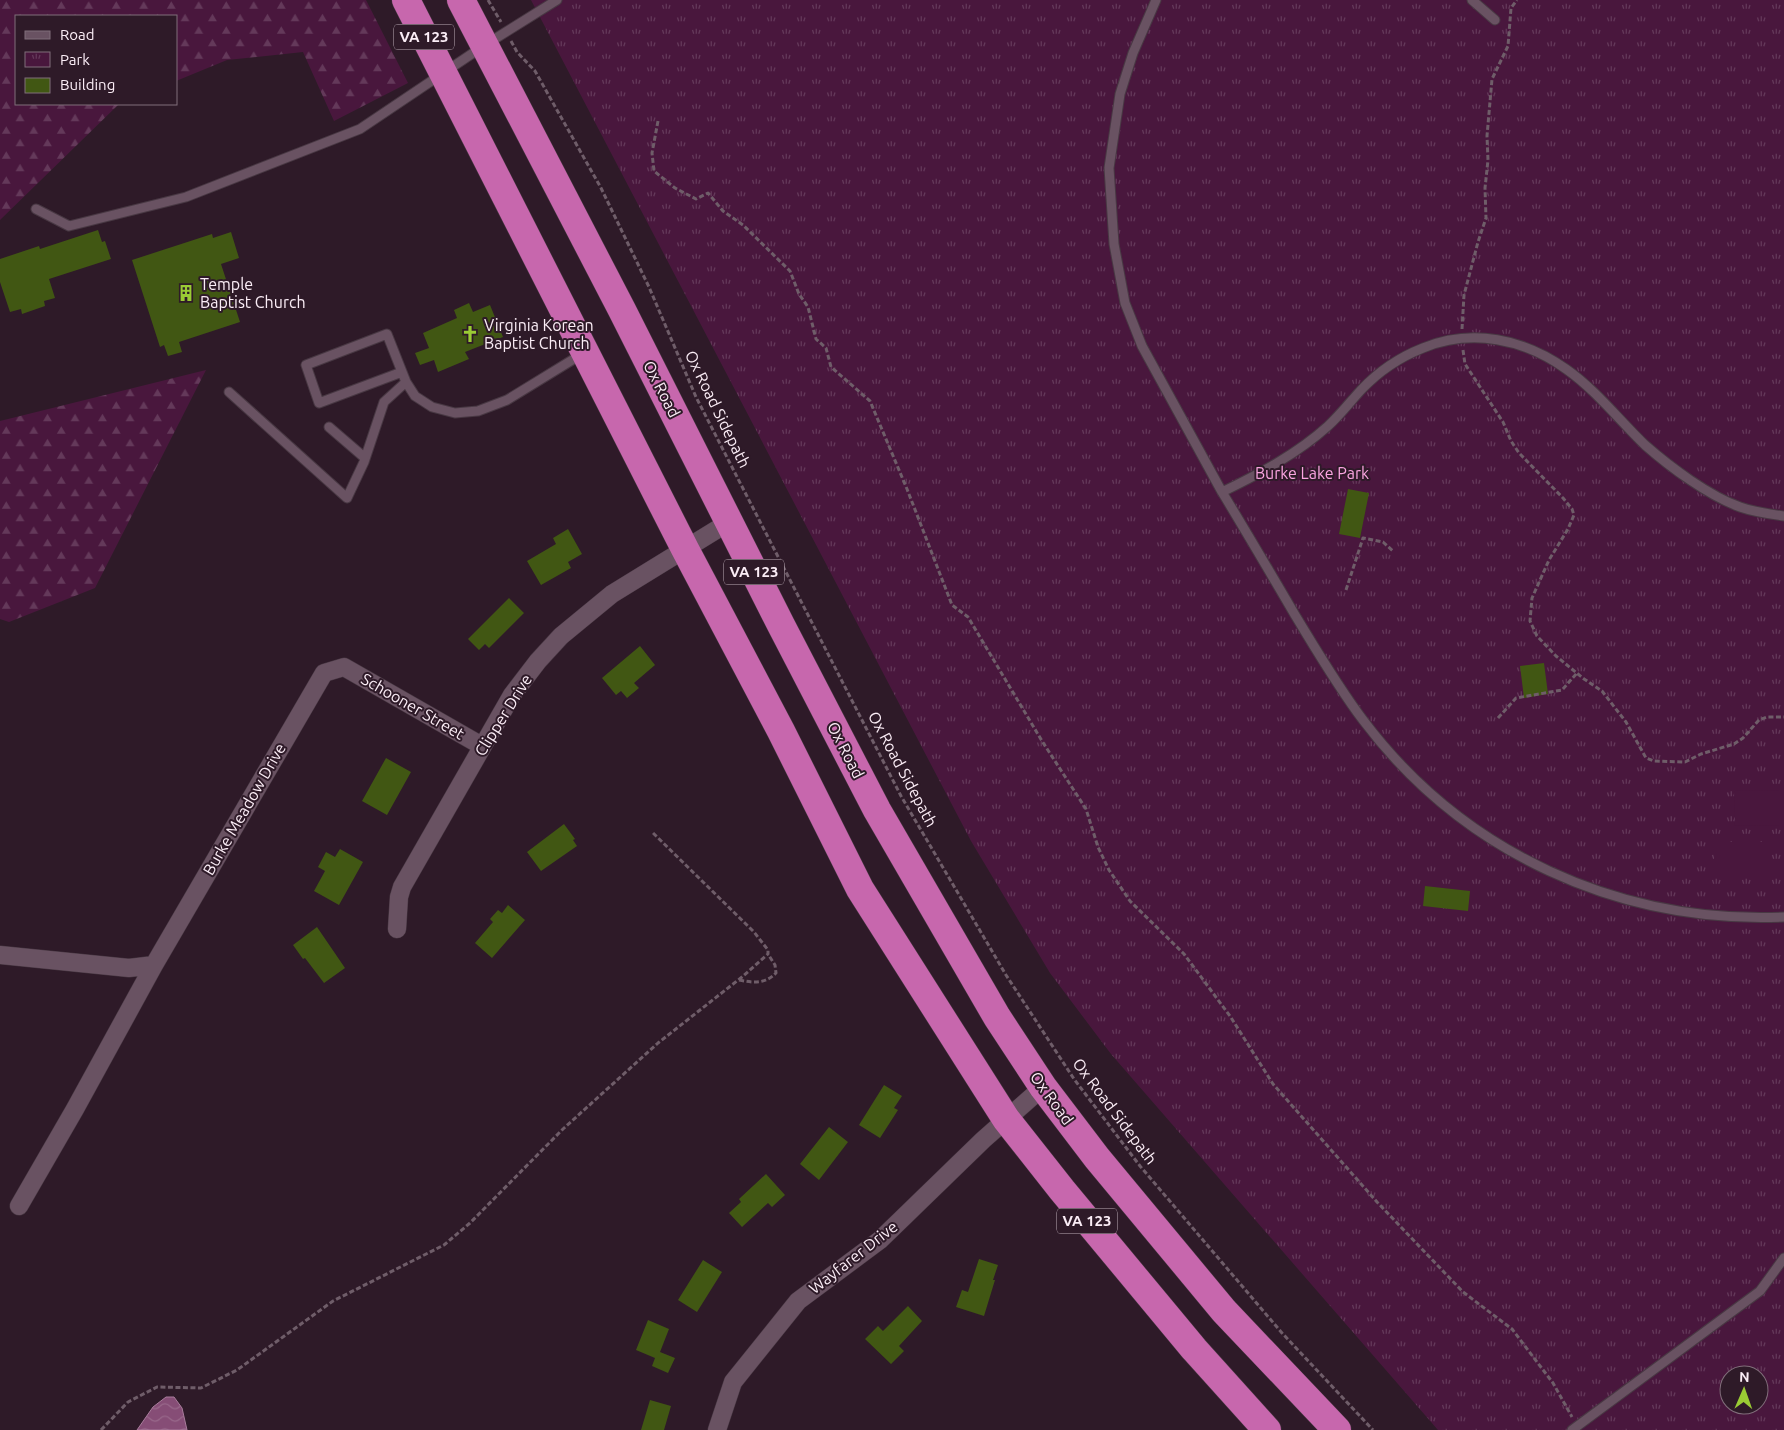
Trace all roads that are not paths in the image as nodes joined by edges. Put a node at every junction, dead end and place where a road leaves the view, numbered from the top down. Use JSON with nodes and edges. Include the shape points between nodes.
{"nodes":[{"id":1,"x":406,"y":0,"type":"edge"},
{"id":2,"x":460,"y":0,"type":"edge"},
{"id":3,"x":557,"y":0,"type":"edge"},
{"id":4,"x":1156,"y":0,"type":"edge"},
{"id":5,"x":1472,"y":0,"type":"edge"},
{"id":6,"x":1495,"y":20,"type":"dead end"},
{"id":7,"x":485,"y":46,"type":"junction"},
{"id":8,"x":442,"y":74,"type":"junction"},
{"id":9,"x":36,"y":210,"type":"dead end"},
{"id":10,"x":584,"y":352,"type":"junction"},
{"id":11,"x":404,"y":377,"type":"junction"},
{"id":12,"x":229,"y":392,"type":"dead end"},
{"id":13,"x":329,"y":427,"type":"dead end"},
{"id":14,"x":365,"y":458,"type":"junction"},
{"id":15,"x":1222,"y":492,"type":"junction"},
{"id":16,"x":1784,"y":516,"type":"edge"},
{"id":17,"x":728,"y":522,"type":"junction"},
{"id":18,"x":685,"y":549,"type":"junction"},
{"id":19,"x":344,"y":667,"type":"joint"},
{"id":20,"x":482,"y":746,"type":"junction"},
{"id":21,"x":1784,"y":917,"type":"edge"},
{"id":22,"x":397,"y":928,"type":"dead end"},
{"id":23,"x":0,"y":955,"type":"edge"},
{"id":24,"x":154,"y":965,"type":"junction"},
{"id":25,"x":1043,"y":1087,"type":"junction"},
{"id":26,"x":1006,"y":1119,"type":"junction"},
{"id":27,"x":19,"y":1206,"type":"dead end"},
{"id":28,"x":1784,"y":1258,"type":"edge"},
{"id":29,"x":1575,"y":1428,"type":"edge"},
{"id":30,"x":717,"y":1430,"type":"edge"},
{"id":31,"x":1267,"y":1430,"type":"edge"},
{"id":32,"x":1337,"y":1430,"type":"edge"}],
"edges":[{"from":1,"to":8,"type":"highway","number":"VA 123"},
{"from":2,"to":7,"type":"highway","name":"Ox Road","number":"VA 123"},
{"from":3,"to":7,"type":"lane"},
{"from":4,"to":15,"type":"lane","via":[[1133,52],[1120,94],[1109,168],[1114,244],[1125,303],[1142,346]]},
{"from":5,"to":6,"type":"lane"},
{"from":7,"to":8,"type":"lane"},
{"from":7,"to":17,"type":"highway","name":"Ox Road","number":"VA 123"},
{"from":8,"to":9,"type":"lane","via":[[360,128],[186,197],[68,226]]},
{"from":8,"to":10,"type":"highway","number":"VA 123"},
{"from":10,"to":11,"type":"lane","via":[[507,400],[478,412],[455,413],[432,407],[415,396]]},
{"from":10,"to":18,"type":"highway","number":"VA 123"},
{"from":11,"to":11,"type":"lane","via":[[319,403],[306,365],[387,334]]},
{"from":11,"to":14,"type":"lane","via":[[384,402]]},
{"from":12,"to":14,"type":"lane","via":[[347,498]]},
{"from":13,"to":14,"type":"lane"},
{"from":15,"to":16,"type":"lane","via":[[1303,447],[1389,366],[1440,342],[1476,337],[1517,344],[1543,355],[1584,384],[1646,445],[1697,484],[1736,506]]},
{"from":15,"to":21,"type":"lane","via":[[1331,675],[1363,721],[1398,762],[1446,806],[1518,856],[1606,895],[1645,905],[1722,917]]},
{"from":17,"to":18,"type":"street","name":"Clipper Drive"},
{"from":17,"to":25,"type":"highway","name":"Ox Road","number":"VA 123","via":[[877,810],[997,1017]]},
{"from":18,"to":20,"type":"street","name":"Clipper Drive","via":[[612,594],[561,636],[512,695]]},
{"from":18,"to":26,"type":"highway","number":"VA 123","via":[[860,889]]},
{"from":19,"to":20,"type":"street","name":"Schooner Street"},
{"from":19,"to":24,"type":"street","name":"Burke Meadow Drive","via":[[324,673]]},
{"from":20,"to":22,"type":"street","name":"Clipper Drive","via":[[402,887]]},
{"from":23,"to":24,"type":"street","via":[[129,968]]},
{"from":24,"to":27,"type":"street","name":"Burke Meadow Drive"},
{"from":25,"to":26,"type":"street","name":"Wayfarer Drive"},
{"from":25,"to":32,"type":"highway","name":"Ox Road","number":"VA 123","via":[[1097,1158],[1224,1311]]},
{"from":26,"to":30,"type":"street","name":"Wayfarer Drive","via":[[880,1240],[798,1301],[733,1382]]},
{"from":26,"to":31,"type":"highway","number":"VA 123","via":[[1194,1349]]},
{"from":28,"to":29,"type":"lane","via":[[1760,1291]]}]}
